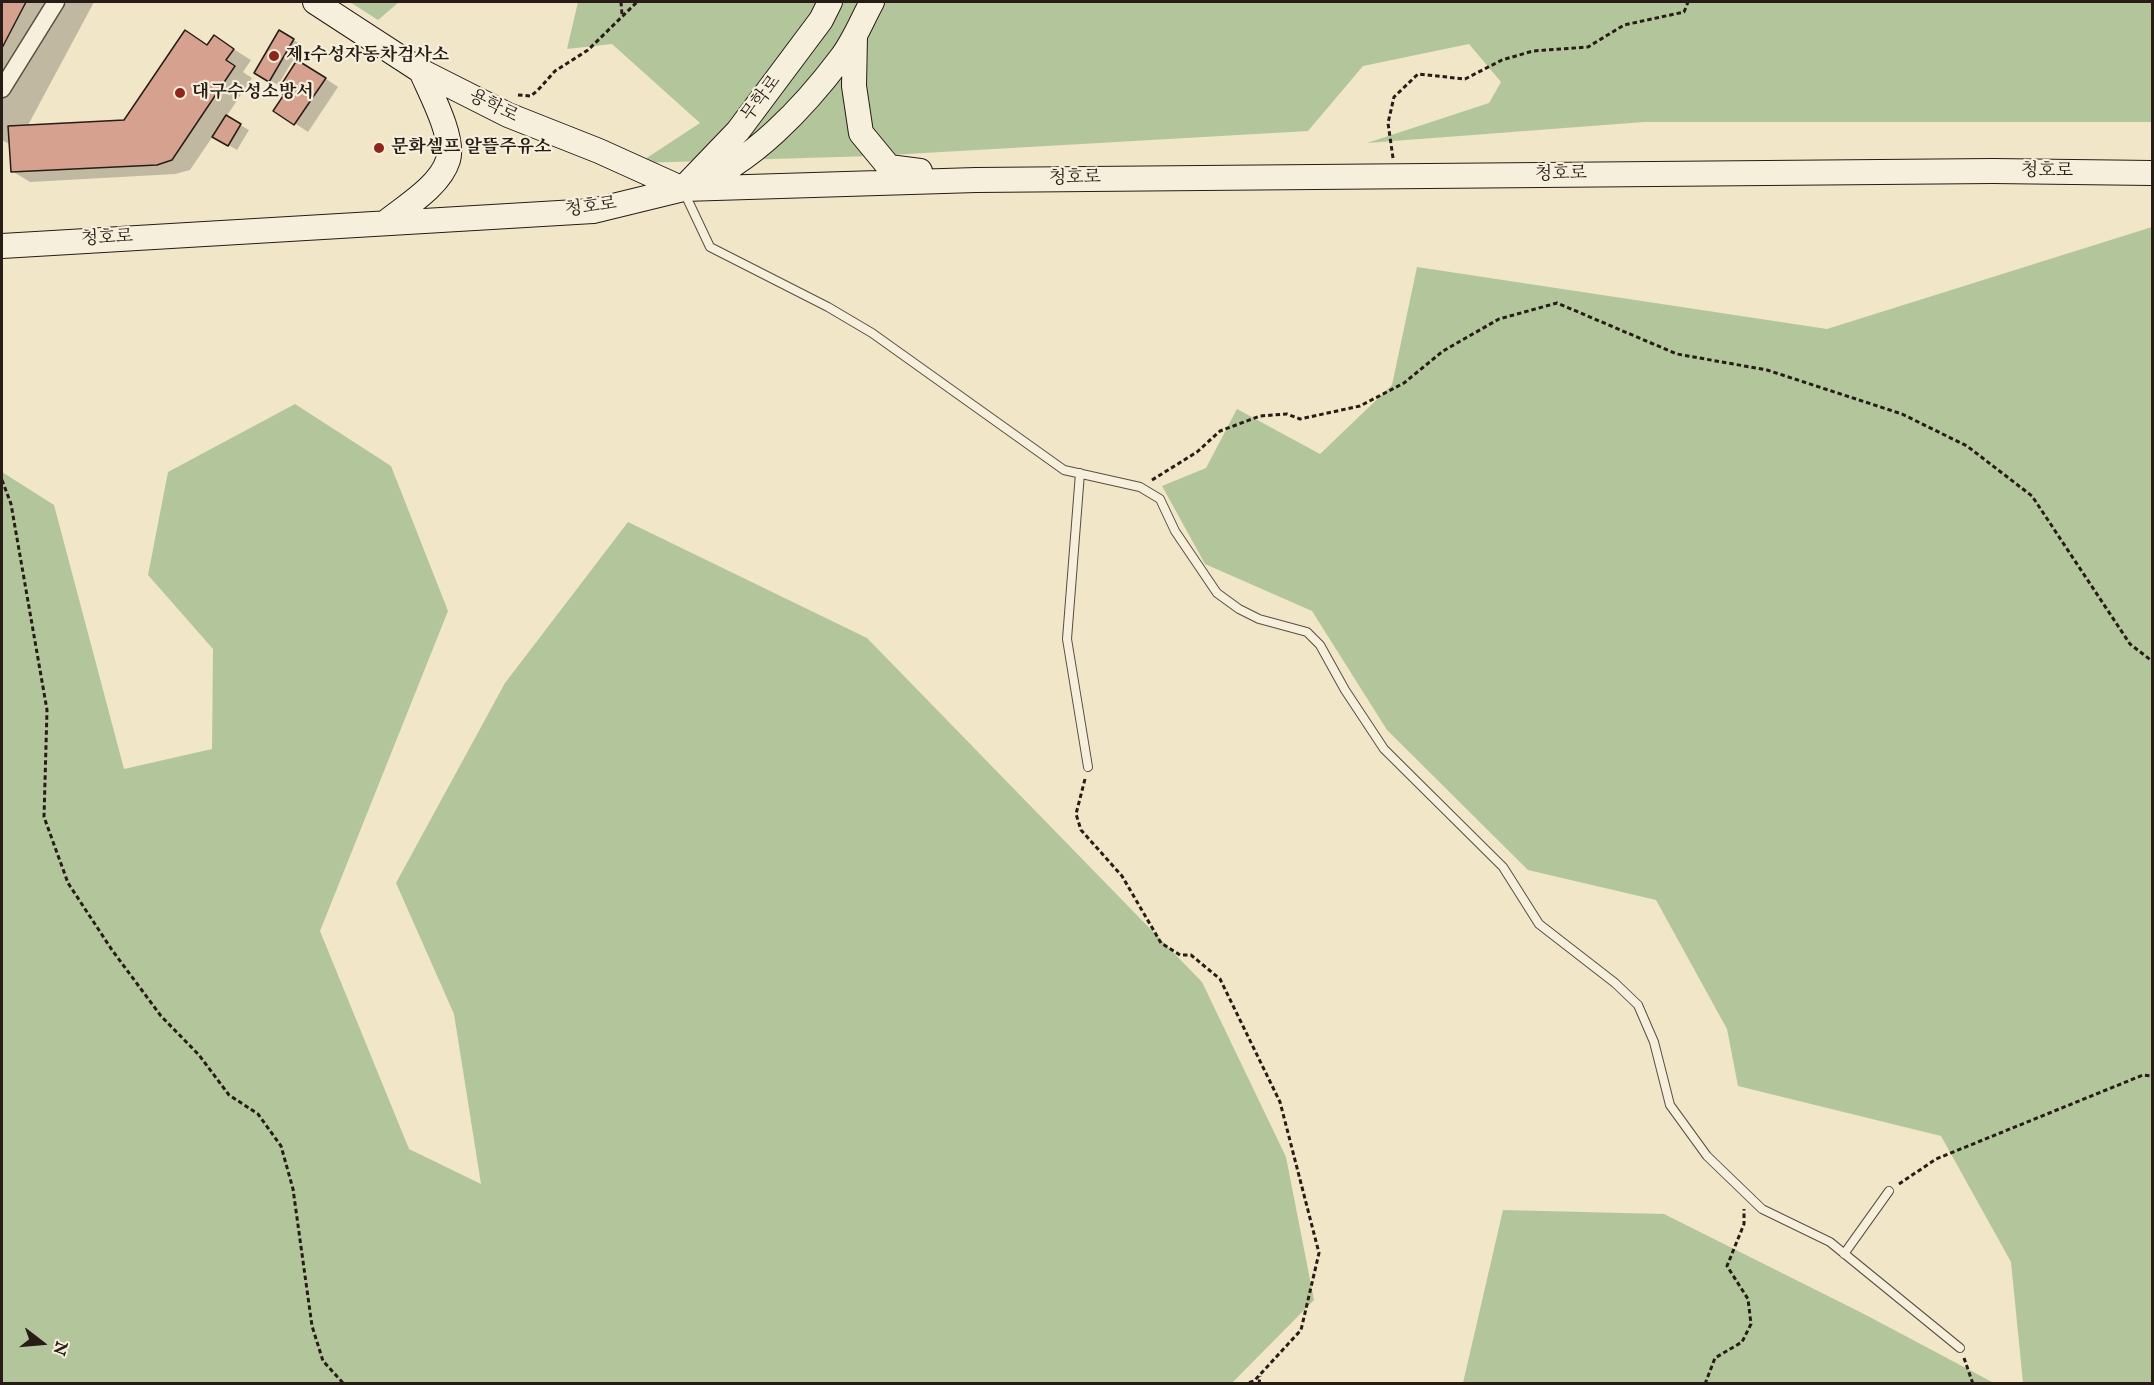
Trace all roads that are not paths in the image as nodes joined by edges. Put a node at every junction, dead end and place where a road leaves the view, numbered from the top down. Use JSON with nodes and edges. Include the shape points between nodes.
{"nodes":[{"id":1,"x":56,"y":2,"type":"edge"},
{"id":2,"x":315,"y":2,"type":"edge"},
{"id":3,"x":830,"y":2,"type":"edge"},
{"id":4,"x":872,"y":2,"type":"edge"},
{"id":5,"x":855,"y":33,"type":"junction"},
{"id":6,"x":422,"y":71,"type":"junction"},
{"id":7,"x":2,"y":89,"type":"edge"},
{"id":8,"x":2152,"y":173,"type":"edge"},
{"id":9,"x":976,"y":180,"type":"junction"},
{"id":10,"x":683,"y":189,"type":"junction"},
{"id":11,"x":386,"y":222,"type":"junction"},
{"id":12,"x":2,"y":246,"type":"edge"},
{"id":13,"x":1080,"y":473,"type":"junction"},
{"id":14,"x":1088,"y":767,"type":"road end"},
{"id":15,"x":1889,"y":1191,"type":"road end"},
{"id":16,"x":1844,"y":1254,"type":"junction"},
{"id":17,"x":1960,"y":1348,"type":"road end"}],
"edges":[{"from":1,"to":7,"type":"street"},
{"from":2,"to":6,"type":"main road","name":"용학로"},
{"from":3,"to":10,"type":"main road","name":"무학로","via":[[821,20],[738,131]]},
{"from":4,"to":5,"type":"main road"},
{"from":5,"to":9,"type":"main road","via":[[854,86],[861,133],[889,167]]},
{"from":5,"to":10,"type":"main road","via":[[843,56],[784,124],[716,177]]},
{"from":6,"to":10,"type":"main road","name":"용학로","via":[[508,115]]},
{"from":6,"to":11,"type":"main road","via":[[446,131],[449,159],[434,183]]},
{"from":8,"to":9,"type":"main road","name":"청호로"},
{"from":9,"to":10,"type":"main road","name":"청호로"},
{"from":10,"to":11,"type":"main road","name":"청호로","via":[[593,211]]},
{"from":10,"to":13,"type":"lane","via":[[710,247],[872,333],[1064,470]]},
{"from":11,"to":12,"type":"main road","name":"청호로"},
{"from":13,"to":14,"type":"lane","via":[[1067,639]]},
{"from":13,"to":16,"type":"lane","via":[[1140,487],[1160,500],[1175,531],[1217,594],[1259,619],[1307,632],[1320,645],[1384,749],[1503,867],[1539,924],[1638,1005],[1654,1042],[1670,1105],[1707,1156],[1762,1209],[1830,1242]]},
{"from":15,"to":16,"type":"lane"},
{"from":16,"to":17,"type":"lane"}]}
